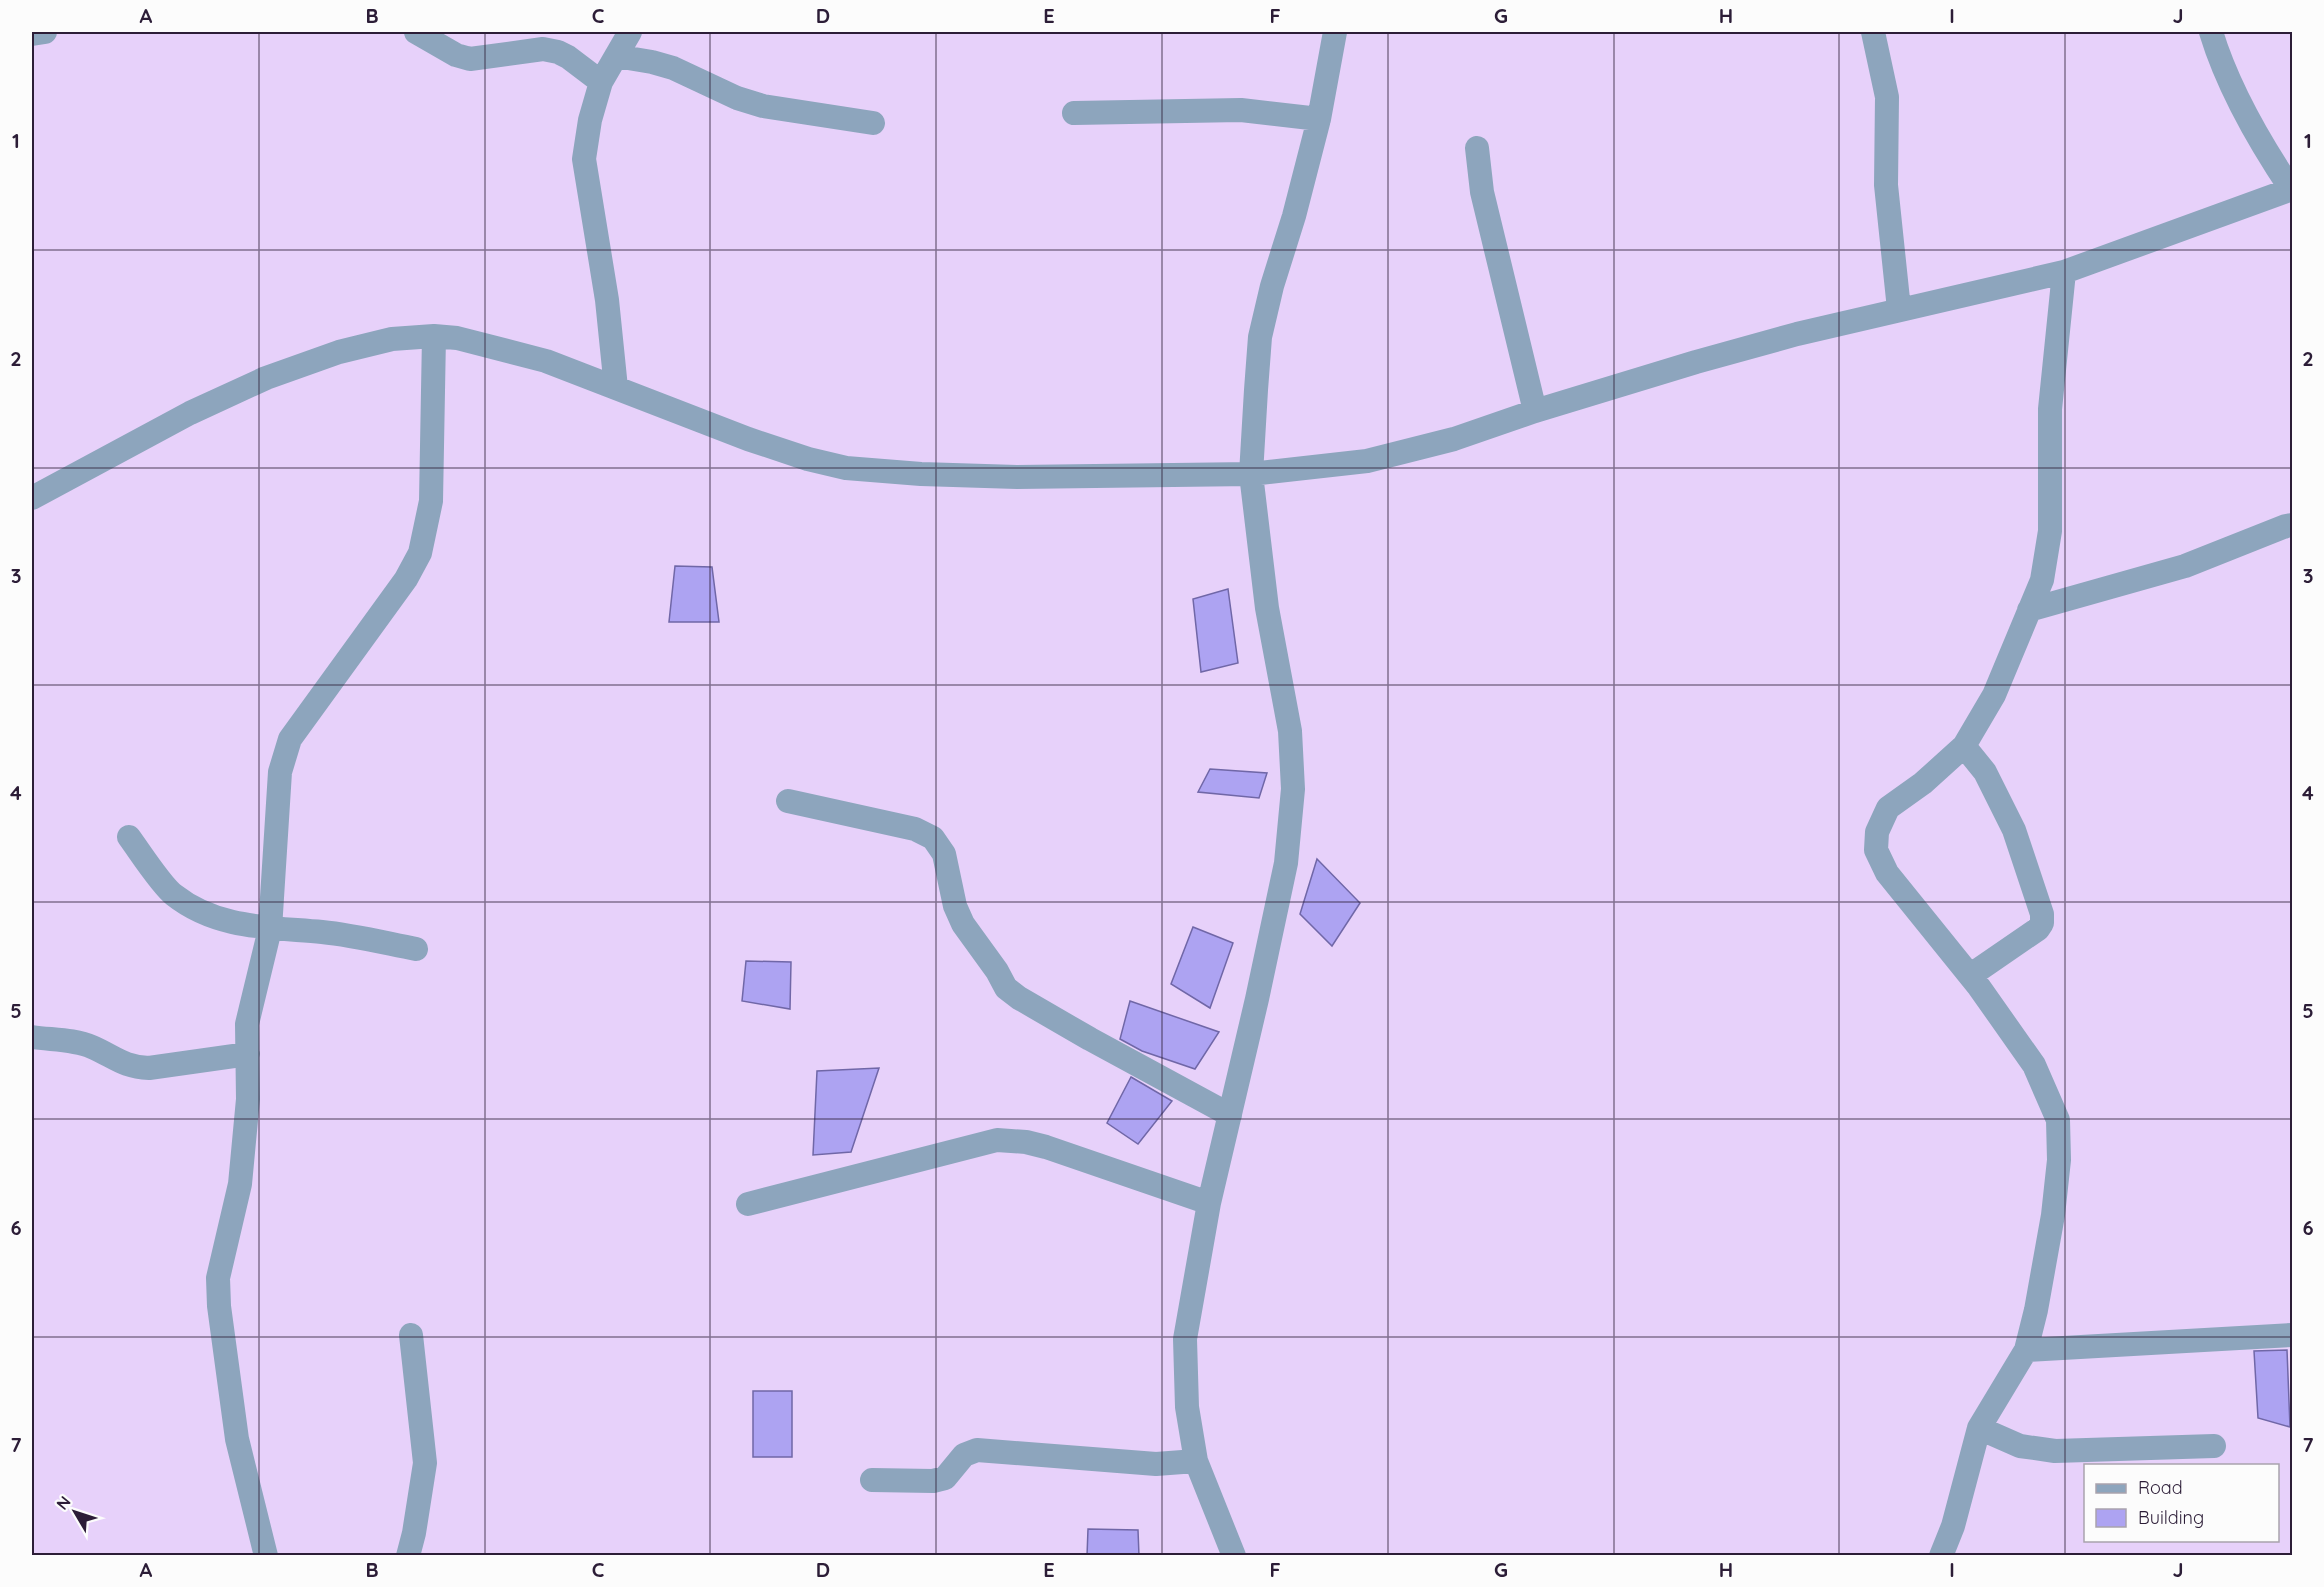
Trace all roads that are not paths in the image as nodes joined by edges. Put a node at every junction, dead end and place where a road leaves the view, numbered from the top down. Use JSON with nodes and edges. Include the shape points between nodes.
{"nodes":[{"id":1,"x":45,"y":32,"type":"edge"},
{"id":2,"x":416,"y":32,"type":"edge"},
{"id":3,"x":630,"y":32,"type":"edge"},
{"id":4,"x":1335,"y":32,"type":"edge"},
{"id":5,"x":1873,"y":32,"type":"edge"},
{"id":6,"x":2211,"y":32,"type":"edge"},
{"id":7,"x":32,"y":34,"type":"edge"},
{"id":8,"x":616,"y":56,"type":"junction"},
{"id":9,"x":601,"y":82,"type":"junction"},
{"id":10,"x":1074,"y":113,"type":"dead end"},
{"id":11,"x":1319,"y":118,"type":"junction"},
{"id":12,"x":873,"y":123,"type":"dead end"},
{"id":13,"x":1477,"y":148,"type":"dead end"},
{"id":14,"x":2292,"y":189,"type":"edge"},
{"id":15,"x":2064,"y":272,"type":"junction"},
{"id":16,"x":1899,"y":309,"type":"junction"},
{"id":17,"x":434,"y":336,"type":"junction"},
{"id":18,"x":616,"y":388,"type":"junction"},
{"id":19,"x":1535,"y":411,"type":"junction"},
{"id":20,"x":1251,"y":474,"type":"junction"},
{"id":21,"x":32,"y":498,"type":"edge"},
{"id":22,"x":2292,"y":525,"type":"edge"},
{"id":23,"x":2029,"y":610,"type":"junction"},
{"id":24,"x":1964,"y":746,"type":"junction"},
{"id":25,"x":788,"y":801,"type":"dead end"},
{"id":26,"x":129,"y":837,"type":"dead end"},
{"id":27,"x":270,"y":929,"type":"junction"},
{"id":28,"x":416,"y":949,"type":"dead end"},
{"id":29,"x":1971,"y":975,"type":"junction"},
{"id":30,"x":32,"y":1037,"type":"edge"},
{"id":31,"x":248,"y":1054,"type":"junction"},
{"id":32,"x":1230,"y":1115,"type":"junction"},
{"id":33,"x":1209,"y":1203,"type":"junction"},
{"id":34,"x":748,"y":1204,"type":"dead end"},
{"id":35,"x":411,"y":1335,"type":"dead end"},
{"id":36,"x":2292,"y":1335,"type":"edge"},
{"id":37,"x":2025,"y":1350,"type":"junction"},
{"id":38,"x":1979,"y":1428,"type":"junction"},
{"id":39,"x":2214,"y":1446,"type":"dead end"},
{"id":40,"x":1196,"y":1461,"type":"junction"},
{"id":41,"x":872,"y":1480,"type":"dead end"},
{"id":42,"x":259,"y":1555,"type":"edge"},
{"id":43,"x":408,"y":1556,"type":"edge"},
{"id":44,"x":1234,"y":1556,"type":"edge"},
{"id":45,"x":1941,"y":1556,"type":"edge"}],
"edges":[{"from":1,"to":7,"type":"street"},
{"from":2,"to":9,"type":"street","via":[[456,55],[470,58],[543,49],[558,52]]},
{"from":3,"to":8,"type":"street"},
{"from":4,"to":11,"type":"street"},
{"from":5,"to":16,"type":"street","via":[[1887,97],[1886,185]]},
{"from":6,"to":14,"type":"street","via":[[2256,136]]},
{"from":8,"to":9,"type":"street"},
{"from":8,"to":12,"type":"street","via":[[673,68],[736,98],[763,106]]},
{"from":9,"to":18,"type":"street","via":[[584,159],[607,300]]},
{"from":10,"to":11,"type":"street","via":[[1241,110]]},
{"from":11,"to":20,"type":"street","via":[[1260,337]]},
{"from":13,"to":19,"type":"street","via":[[1482,192]]},
{"from":14,"to":15,"type":"street"},
{"from":15,"to":16,"type":"street"},
{"from":15,"to":23,"type":"street","via":[[2050,409],[2050,531],[2042,580]]},
{"from":16,"to":19,"type":"street","via":[[1696,362]]},
{"from":17,"to":18,"type":"street","via":[[457,338],[546,361]]},
{"from":17,"to":21,"type":"street","via":[[392,339],[350,349],[266,378],[190,413]]},
{"from":17,"to":27,"type":"street","via":[[431,501],[420,553],[406,579],[290,739],[280,772]]},
{"from":18,"to":20,"type":"street","via":[[748,439],[846,468],[1017,477]]},
{"from":19,"to":20,"type":"street","via":[[1454,439],[1367,461]]},
{"from":20,"to":32,"type":"street","via":[[1267,608],[1290,731],[1293,789],[1286,863]]},
{"from":22,"to":23,"type":"street","via":[[2185,566]]},
{"from":23,"to":24,"type":"street","via":[[1994,695]]},
{"from":24,"to":29,"type":"street","via":[[1985,772],[2014,830],[2042,914],[2038,929]]},
{"from":24,"to":29,"type":"street","via":[[1888,808],[1877,832],[1876,850],[1887,873]]},
{"from":25,"to":32,"type":"street","via":[[915,830],[933,838],[944,854],[955,906],[963,924],[1006,988],[1059,1022]]},
{"from":26,"to":27,"type":"street","via":[[172,894],[206,915]]},
{"from":27,"to":28,"type":"street","via":[[324,932]]},
{"from":27,"to":31,"type":"street","via":[[247,1024]]},
{"from":29,"to":37,"type":"street","via":[[2034,1065],[2058,1120],[2060,1161],[2053,1215]]},
{"from":30,"to":31,"type":"street","via":[[92,1047],[133,1068]]},
{"from":31,"to":42,"type":"street","via":[[249,1099],[240,1184],[218,1278],[237,1439]]},
{"from":32,"to":33,"type":"street"},
{"from":33,"to":34,"type":"street","via":[[1046,1147],[997,1140]]},
{"from":33,"to":40,"type":"street","via":[[1185,1340],[1188,1407]]},
{"from":35,"to":43,"type":"street","via":[[425,1463]]},
{"from":36,"to":37,"type":"street"},
{"from":37,"to":38,"type":"street"},
{"from":38,"to":39,"type":"street","via":[[2020,1446],[2055,1451]]},
{"from":38,"to":45,"type":"street"},
{"from":40,"to":41,"type":"street","via":[[1156,1464],[977,1450],[964,1455],[945,1478]]},
{"from":40,"to":44,"type":"street"}]}
